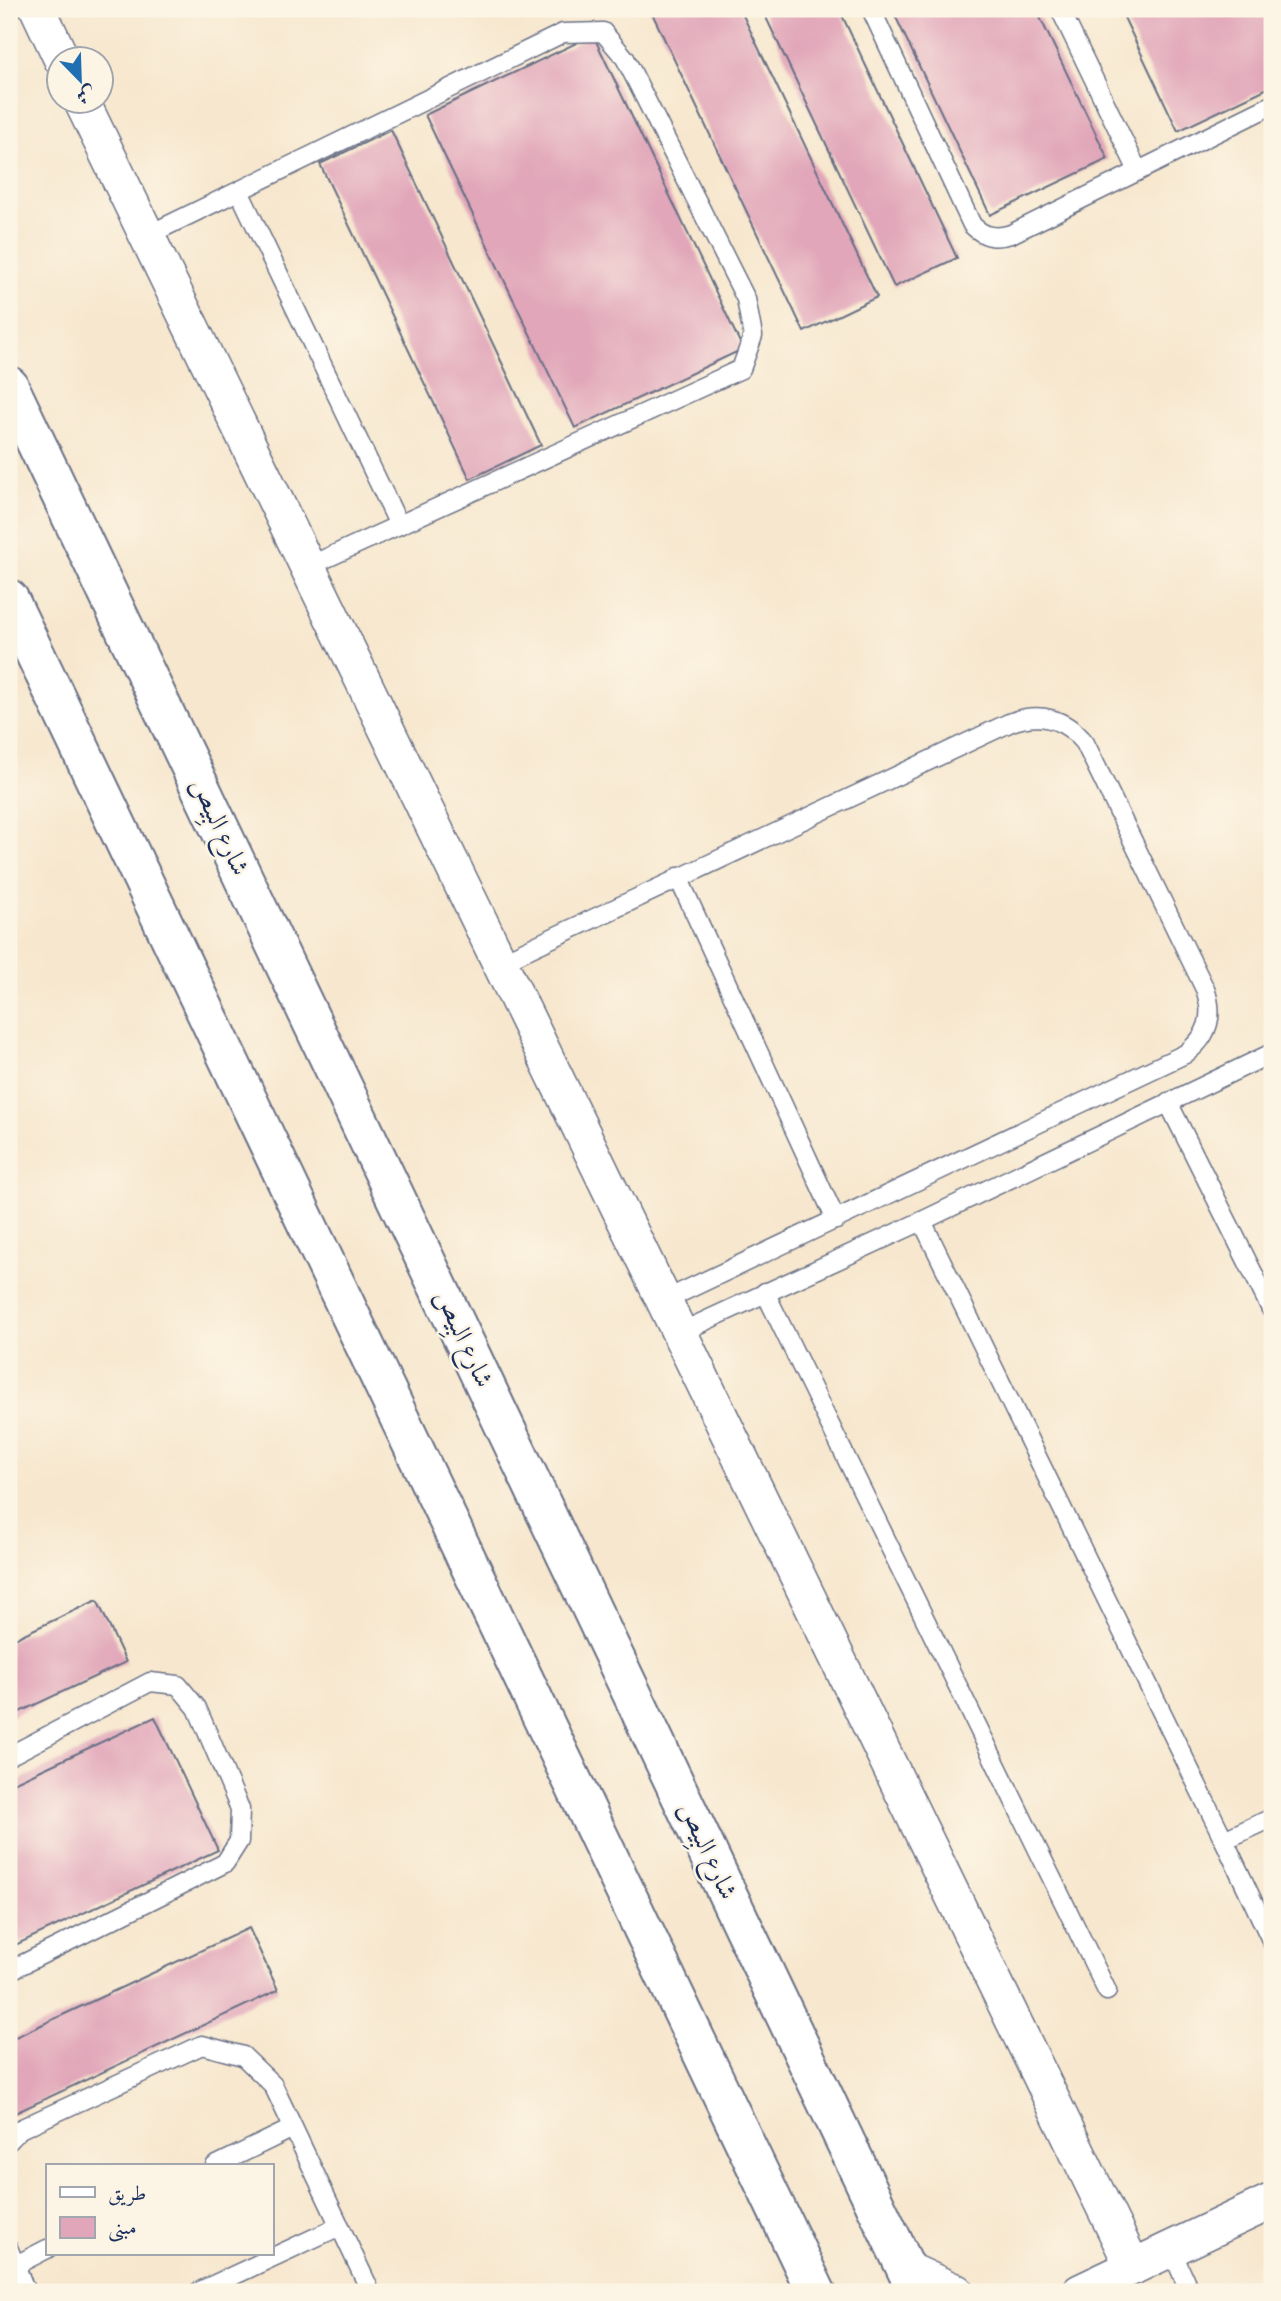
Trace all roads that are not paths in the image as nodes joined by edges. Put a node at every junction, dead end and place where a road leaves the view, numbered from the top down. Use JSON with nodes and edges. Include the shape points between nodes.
{"nodes":[{"id":1,"x":38,"y":9,"type":"edge"},
{"id":2,"x":872,"y":9,"type":"edge"},
{"id":3,"x":1060,"y":9,"type":"edge"},
{"id":4,"x":55,"y":46,"type":"edge"},
{"id":5,"x":1272,"y":104,"type":"edge"},
{"id":6,"x":89,"y":116,"type":"edge"},
{"id":7,"x":1138,"y":171,"type":"junction"},
{"id":8,"x":239,"y":191,"type":"junction"},
{"id":9,"x":146,"y":236,"type":"junction"},
{"id":10,"x":9,"y":386,"type":"edge"},
{"id":11,"x":399,"y":525,"type":"junction"},
{"id":12,"x":307,"y":567,"type":"junction"},
{"id":13,"x":9,"y":599,"type":"edge"},
{"id":14,"x":678,"y":877,"type":"junction"},
{"id":15,"x":499,"y":962,"type":"junction"},
{"id":16,"x":1272,"y":1053,"type":"edge"},
{"id":17,"x":1168,"y":1102,"type":"junction"},
{"id":18,"x":836,"y":1220,"type":"junction"},
{"id":19,"x":922,"y":1221,"type":"junction"},
{"id":20,"x":765,"y":1292,"type":"junction"},
{"id":21,"x":663,"y":1301,"type":"junction"},
{"id":22,"x":1272,"y":1311,"type":"edge"},
{"id":23,"x":679,"y":1333,"type":"junction"},
{"id":24,"x":9,"y":1756,"type":"edge"},
{"id":25,"x":1272,"y":1818,"type":"edge"},
{"id":26,"x":1224,"y":1840,"type":"junction"},
{"id":27,"x":1272,"y":1942,"type":"edge"},
{"id":28,"x":9,"y":1971,"type":"edge"},
{"id":29,"x":1107,"y":1992,"type":"dead end"},
{"id":30,"x":293,"y":2128,"type":"junction"},
{"id":31,"x":9,"y":2141,"type":"edge"},
{"id":32,"x":219,"y":2164,"type":"edge"},
{"id":33,"x":1272,"y":2201,"type":"edge"},
{"id":34,"x":340,"y":2226,"type":"junction"},
{"id":35,"x":46,"y":2249,"type":"edge"},
{"id":36,"x":1171,"y":2249,"type":"junction"},
{"id":37,"x":11,"y":2258,"type":"edge"},
{"id":38,"x":1133,"y":2267,"type":"junction"},
{"id":39,"x":912,"y":2281,"type":"edge"},
{"id":40,"x":26,"y":2292,"type":"edge"},
{"id":41,"x":198,"y":2292,"type":"edge"},
{"id":42,"x":368,"y":2292,"type":"edge"},
{"id":43,"x":816,"y":2292,"type":"edge"},
{"id":44,"x":956,"y":2292,"type":"edge"},
{"id":45,"x":1080,"y":2292,"type":"edge"},
{"id":46,"x":1190,"y":2292,"type":"edge"}],
"edges":[{"from":1,"to":4,"type":"street"},
{"from":2,"to":7,"type":"lane","via":[[967,215],[980,233],[1011,234]]},
{"from":3,"to":7,"type":"lane"},
{"from":5,"to":7,"type":"lane"},
{"from":6,"to":9,"type":"street"},
{"from":8,"to":9,"type":"lane"},
{"from":8,"to":11,"type":"lane"},
{"from":8,"to":11,"type":"lane","via":[[563,33],[603,32],[625,58],[746,299],[754,336],[741,369]]},
{"from":9,"to":12,"type":"street"},
{"from":10,"to":39,"type":"street","name":"شارع البِيص"},
{"from":11,"to":12,"type":"lane"},
{"from":12,"to":15,"type":"street"},
{"from":13,"to":43,"type":"street"},
{"from":14,"to":15,"type":"lane"},
{"from":14,"to":18,"type":"lane"},
{"from":14,"to":18,"type":"lane","via":[[1009,723],[1037,716],[1051,718],[1076,732],[1085,743],[1205,989],[1208,1025],[1203,1037],[1185,1054]]},
{"from":15,"to":21,"type":"street"},
{"from":16,"to":17,"type":"lane"},
{"from":17,"to":19,"type":"lane"},
{"from":17,"to":22,"type":"lane"},
{"from":18,"to":21,"type":"lane"},
{"from":19,"to":20,"type":"lane"},
{"from":19,"to":26,"type":"lane"},
{"from":20,"to":23,"type":"lane"},
{"from":20,"to":29,"type":"lane"},
{"from":21,"to":23,"type":"street"},
{"from":23,"to":38,"type":"street"},
{"from":24,"to":28,"type":"lane","via":[[150,1682],[178,1685],[197,1707],[240,1809],[239,1841],[225,1863]]},
{"from":25,"to":26,"type":"lane"},
{"from":26,"to":27,"type":"lane"},
{"from":30,"to":31,"type":"lane","via":[[273,2085],[243,2056],[202,2045],[20,2129]]},
{"from":30,"to":32,"type":"lane"},
{"from":30,"to":34,"type":"lane"},
{"from":33,"to":36,"type":"street"},
{"from":34,"to":41,"type":"lane"},
{"from":34,"to":42,"type":"lane"},
{"from":35,"to":37,"type":"lane"},
{"from":36,"to":38,"type":"street"},
{"from":36,"to":46,"type":"lane"},
{"from":37,"to":40,"type":"lane"},
{"from":38,"to":45,"type":"street"},
{"from":39,"to":44,"type":"street"}]}
